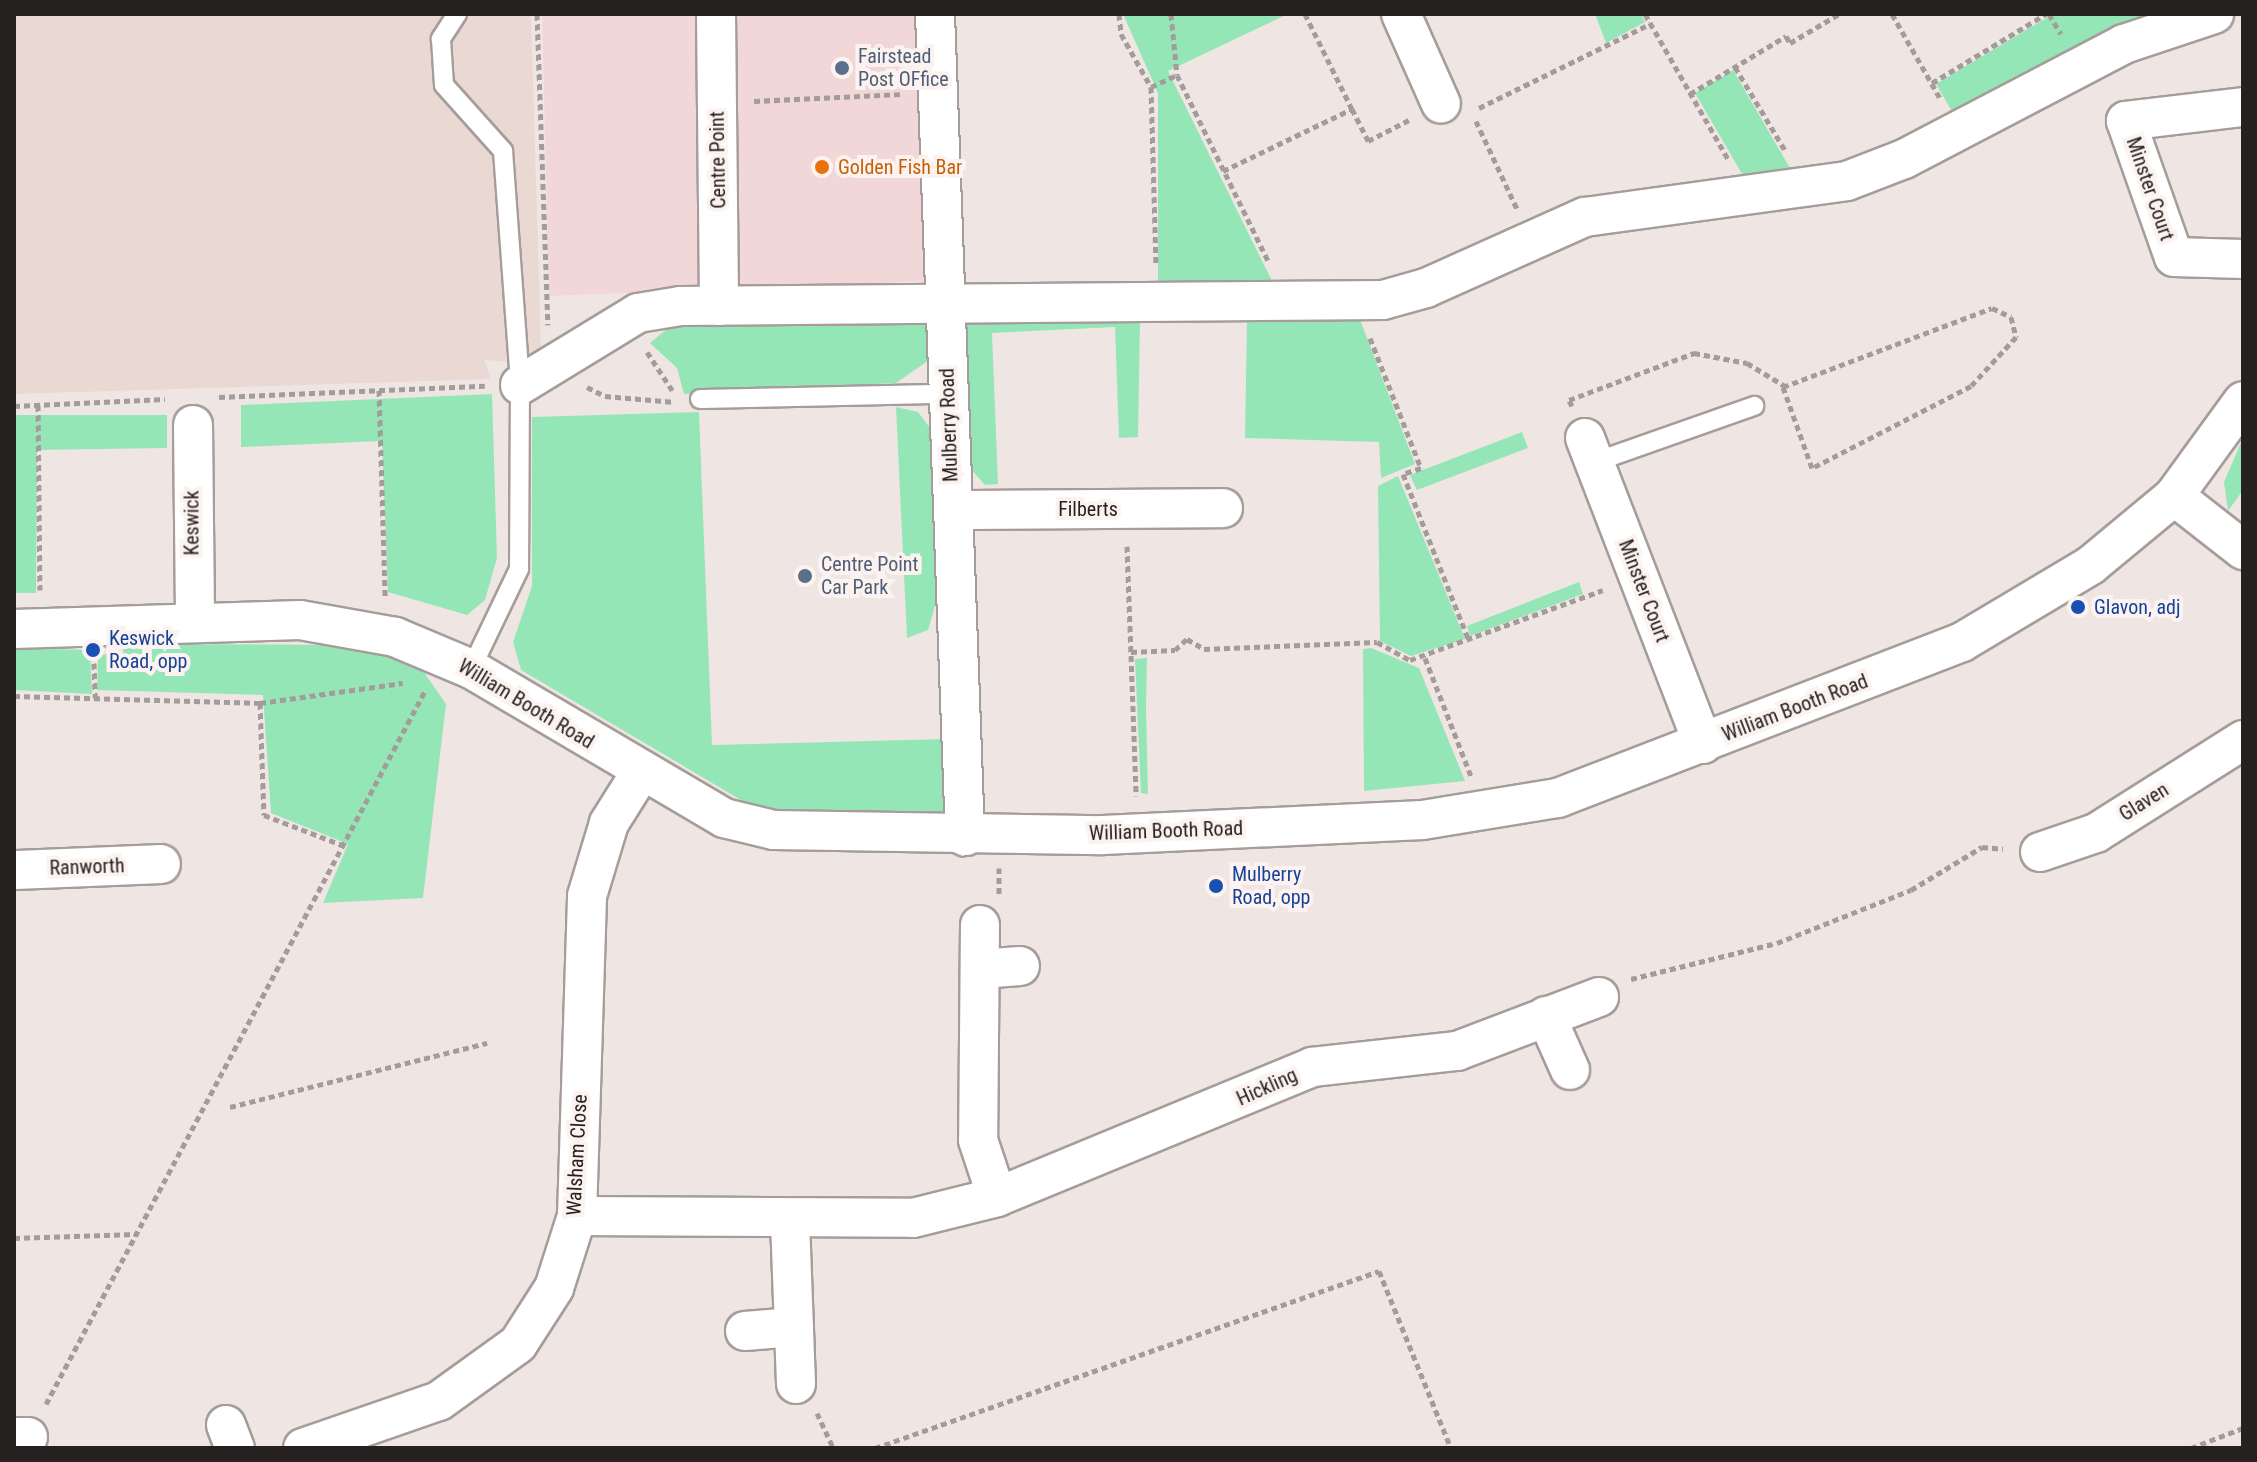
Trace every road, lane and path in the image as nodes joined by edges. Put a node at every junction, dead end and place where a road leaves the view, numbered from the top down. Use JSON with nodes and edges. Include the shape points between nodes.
{"nodes":[{"id":1,"x":457,"y":14,"type":"edge"},
{"id":2,"x":537,"y":14,"type":"edge"},
{"id":3,"x":716,"y":14,"type":"edge"},
{"id":4,"x":935,"y":14,"type":"edge"},
{"id":5,"x":1119,"y":14,"type":"edge"},
{"id":6,"x":1171,"y":14,"type":"edge"},
{"id":7,"x":1305,"y":14,"type":"edge"},
{"id":8,"x":1401,"y":14,"type":"edge"},
{"id":9,"x":1645,"y":14,"type":"edge"},
{"id":10,"x":1839,"y":14,"type":"edge"},
{"id":11,"x":1892,"y":14,"type":"edge"},
{"id":12,"x":2046,"y":14,"type":"edge"},
{"id":13,"x":2214,"y":14,"type":"edge"},
{"id":14,"x":1650,"y":24,"type":"junction"},
{"id":15,"x":1735,"y":67,"type":"junction"},
{"id":16,"x":1177,"y":75,"type":"junction"},
{"id":17,"x":1932,"y":83,"type":"junction"},
{"id":18,"x":1151,"y":87,"type":"junction"},
{"id":19,"x":937,"y":93,"type":"junction"},
{"id":20,"x":1690,"y":94,"type":"junction"},
{"id":21,"x":717,"y":104,"type":"junction"},
{"id":22,"x":2243,"y":107,"type":"edge"},
{"id":23,"x":1456,"y":108,"type":"junction"},
{"id":24,"x":1352,"y":109,"type":"junction"},
{"id":25,"x":1958,"y":130,"type":"junction"},
{"id":26,"x":1223,"y":171,"type":"junction"},
{"id":27,"x":1808,"y":189,"type":"junction"},
{"id":28,"x":1750,"y":194,"type":"junction"},
{"id":29,"x":1532,"y":239,"type":"junction"},
{"id":30,"x":2243,"y":259,"type":"edge"},
{"id":31,"x":1287,"y":302,"type":"junction"},
{"id":32,"x":944,"y":303,"type":"junction"},
{"id":33,"x":1157,"y":303,"type":"junction"},
{"id":34,"x":1356,"y":303,"type":"junction"},
{"id":35,"x":719,"y":306,"type":"junction"},
{"id":36,"x":603,"y":330,"type":"junction"},
{"id":37,"x":522,"y":379,"type":"junction"},
{"id":38,"x":1786,"y":386,"type":"junction"},
{"id":39,"x":379,"y":390,"type":"junction"},
{"id":40,"x":948,"y":394,"type":"junction"},
{"id":41,"x":700,"y":399,"type":"joint"},
{"id":42,"x":2243,"y":401,"type":"edge"},
{"id":43,"x":677,"y":402,"type":"junction"},
{"id":44,"x":38,"y":405,"type":"junction"},
{"id":45,"x":14,"y":406,"type":"edge"},
{"id":46,"x":1754,"y":406,"type":"dead end"},
{"id":47,"x":193,"y":407,"type":"junction"},
{"id":48,"x":1590,"y":450,"type":"junction"},
{"id":49,"x":2174,"y":496,"type":"junction"},
{"id":50,"x":1223,"y":508,"type":"dead end"},
{"id":51,"x":1126,"y":509,"type":"junction"},
{"id":52,"x":953,"y":510,"type":"junction"},
{"id":53,"x":2243,"y":550,"type":"edge"},
{"id":54,"x":1638,"y":576,"type":"junction"},
{"id":55,"x":40,"y":595,"type":"junction"},
{"id":56,"x":54,"y":595,"type":"dead end"},
{"id":57,"x":372,"y":595,"type":"dead end"},
{"id":58,"x":385,"y":597,"type":"junction"},
{"id":59,"x":399,"y":602,"type":"dead end"},
{"id":60,"x":20,"y":612,"type":"edge"},
{"id":61,"x":195,"y":622,"type":"junction"},
{"id":62,"x":1469,"y":641,"type":"junction"},
{"id":63,"x":1131,"y":652,"type":"junction"},
{"id":64,"x":1425,"y":658,"type":"junction"},
{"id":65,"x":457,"y":680,"type":"junction"},
{"id":66,"x":429,"y":684,"type":"junction"},
{"id":67,"x":14,"y":696,"type":"edge"},
{"id":68,"x":260,"y":703,"type":"junction"},
{"id":69,"x":2243,"y":740,"type":"edge"},
{"id":70,"x":1703,"y":744,"type":"junction"},
{"id":71,"x":641,"y":772,"type":"junction"},
{"id":72,"x":1474,"y":785,"type":"dead end"},
{"id":73,"x":1137,"y":798,"type":"dead end"},
{"id":74,"x":982,"y":835,"type":"junction"},
{"id":75,"x":342,"y":845,"type":"junction"},
{"id":76,"x":2040,"y":852,"type":"joint"},
{"id":77,"x":161,"y":864,"type":"dead end"},
{"id":78,"x":14,"y":870,"type":"edge"},
{"id":79,"x":980,"y":925,"type":"joint"},
{"id":80,"x":1020,"y":966,"type":"dead end"},
{"id":81,"x":980,"y":969,"type":"junction"},
{"id":82,"x":1599,"y":997,"type":"joint"},
{"id":83,"x":1546,"y":1016,"type":"junction"},
{"id":84,"x":487,"y":1043,"type":"dead end"},
{"id":85,"x":1570,"y":1070,"type":"dead end"},
{"id":86,"x":230,"y":1107,"type":"dead end"},
{"id":87,"x":997,"y":1197,"type":"junction"},
{"id":88,"x":577,"y":1216,"type":"junction"},
{"id":89,"x":790,"y":1220,"type":"junction"},
{"id":90,"x":136,"y":1234,"type":"junction"},
{"id":91,"x":14,"y":1238,"type":"edge"},
{"id":92,"x":794,"y":1327,"type":"junction"},
{"id":93,"x":745,"y":1331,"type":"dead end"},
{"id":94,"x":796,"y":1384,"type":"dead end"},
{"id":95,"x":2243,"y":1428,"type":"edge"},
{"id":96,"x":21,"y":1437,"type":"edge"},
{"id":97,"x":303,"y":1448,"type":"edge"},
{"id":98,"x":875,"y":1448,"type":"edge"},
{"id":99,"x":1451,"y":1448,"type":"edge"},
{"id":100,"x":2191,"y":1448,"type":"edge"}],
"edges":[{"from":1,"to":37,"type":"lane","via":[[441,39],[444,85],[503,151]]},
{"from":2,"to":37,"type":"path"},
{"from":3,"to":21,"type":"street","name":"Centre Point"},
{"from":4,"to":19,"type":"street","name":"Mulberry Road"},
{"from":5,"to":18,"type":"path","via":[[1121,34]]},
{"from":6,"to":16,"type":"path"},
{"from":7,"to":24,"type":"path"},
{"from":8,"to":23,"type":"street"},
{"from":9,"to":14,"type":"path"},
{"from":10,"to":15,"type":"path"},
{"from":11,"to":17,"type":"path"},
{"from":12,"to":17,"type":"path"},
{"from":13,"to":25,"type":"street","via":[[2124,44]]},
{"from":14,"to":20,"type":"path"},
{"from":14,"to":23,"type":"path"},
{"from":15,"to":20,"type":"path"},
{"from":15,"to":27,"type":"path"},
{"from":16,"to":18,"type":"path"},
{"from":16,"to":26,"type":"path"},
{"from":17,"to":25,"type":"path"},
{"from":18,"to":33,"type":"path"},
{"from":19,"to":21,"type":"path"},
{"from":19,"to":32,"type":"street","name":"Mulberry Road"},
{"from":20,"to":28,"type":"path"},
{"from":21,"to":35,"type":"street","name":"Centre Point"},
{"from":22,"to":30,"type":"street","name":"Minster Court","via":[[2126,121],[2174,257]]},
{"from":23,"to":24,"type":"path","via":[[1368,141]]},
{"from":23,"to":29,"type":"path"},
{"from":24,"to":26,"type":"path"},
{"from":25,"to":27,"type":"street","via":[[1904,159]]},
{"from":26,"to":31,"type":"path"},
{"from":27,"to":28,"type":"street"},
{"from":28,"to":29,"type":"street","via":[[1627,208]]},
{"from":29,"to":34,"type":"street","via":[[1426,288]]},
{"from":31,"to":33,"type":"street"},
{"from":31,"to":34,"type":"street"},
{"from":32,"to":33,"type":"street"},
{"from":32,"to":35,"type":"street"},
{"from":32,"to":40,"type":"street","name":"Mulberry Road"},
{"from":34,"to":62,"type":"path","via":[[1421,468],[1403,474]]},
{"from":35,"to":36,"type":"street","via":[[638,313]]},
{"from":36,"to":37,"type":"street"},
{"from":36,"to":43,"type":"path","via":[[662,365]]},
{"from":37,"to":39,"type":"path"},
{"from":37,"to":43,"type":"path","via":[[605,396]]},
{"from":37,"to":65,"type":"lane","via":[[519,569]]},
{"from":38,"to":38,"type":"path","via":[[1812,468],[1971,386],[2016,337],[2011,317],[1992,308]]},
{"from":38,"to":48,"type":"path","via":[[1747,363],[1694,353],[1569,400]]},
{"from":39,"to":47,"type":"path"},
{"from":39,"to":58,"type":"path"},
{"from":40,"to":41,"type":"lane"},
{"from":40,"to":52,"type":"street","name":"Mulberry Road"},
{"from":41,"to":43,"type":"path"},
{"from":42,"to":49,"type":"street","name":"William Booth Road"},
{"from":44,"to":45,"type":"path"},
{"from":44,"to":47,"type":"path"},
{"from":44,"to":55,"type":"path"},
{"from":46,"to":48,"type":"lane"},
{"from":47,"to":61,"type":"street","name":"Keswick"},
{"from":48,"to":54,"type":"street","name":"Minster Court"},
{"from":49,"to":53,"type":"street"},
{"from":49,"to":70,"type":"street","name":"William Booth Road","via":[[2091,565],[1962,642]]},
{"from":50,"to":51,"type":"street","name":"Filberts"},
{"from":51,"to":52,"type":"street","name":"Filberts"},
{"from":51,"to":63,"type":"path"},
{"from":52,"to":74,"type":"street","name":"Mulberry Road"},
{"from":54,"to":62,"type":"path"},
{"from":54,"to":70,"type":"street","name":"Minster Court"},
{"from":55,"to":56,"type":"path"},
{"from":55,"to":60,"type":"path"},
{"from":57,"to":58,"type":"path"},
{"from":58,"to":59,"type":"path"},
{"from":60,"to":61,"type":"street","name":"William Booth Road"},
{"from":61,"to":65,"type":"street","name":"William Booth Road","via":[[340,625],[395,637]]},
{"from":62,"to":64,"type":"path"},
{"from":63,"to":64,"type":"path","via":[[1175,650],[1187,639],[1204,649],[1377,642],[1396,656]]},
{"from":63,"to":73,"type":"path"},
{"from":64,"to":72,"type":"path"},
{"from":65,"to":66,"type":"path"},
{"from":65,"to":71,"type":"street","name":"William Booth Road"},
{"from":66,"to":68,"type":"path"},
{"from":66,"to":75,"type":"path"},
{"from":67,"to":68,"type":"path"},
{"from":68,"to":75,"type":"path","via":[[264,815]]},
{"from":69,"to":76,"type":"street","name":"Glaven","via":[[2096,833]]},
{"from":70,"to":74,"type":"street","name":"William Booth Road","via":[[1558,798],[1423,820]]},
{"from":71,"to":74,"type":"street","name":"William Booth Road","via":[[751,826]]},
{"from":71,"to":88,"type":"street","name":"Walsham Close","via":[[609,823],[587,896]]},
{"from":74,"to":79,"type":"path","via":[[998,913]]},
{"from":75,"to":90,"type":"path"},
{"from":76,"to":82,"type":"path","via":[[1982,847],[1843,920],[1662,976],[1653,971]]},
{"from":77,"to":78,"type":"street","name":"Ranworth"},
{"from":79,"to":81,"type":"street"},
{"from":80,"to":81,"type":"street"},
{"from":81,"to":87,"type":"street","via":[[978,1140]]},
{"from":82,"to":83,"type":"street","name":"Hickling"},
{"from":83,"to":85,"type":"street"},
{"from":83,"to":87,"type":"street","name":"Hickling","via":[[1457,1051],[1312,1067]]},
{"from":84,"to":86,"type":"path"},
{"from":87,"to":89,"type":"street","name":"Hickling","via":[[913,1218]]},
{"from":88,"to":89,"type":"street","name":"Hickling"},
{"from":88,"to":97,"type":"street","name":"Walsham Close","via":[[554,1288],[518,1344],[439,1401]]},
{"from":89,"to":92,"type":"street"},
{"from":90,"to":91,"type":"path"},
{"from":90,"to":96,"type":"path"},
{"from":92,"to":93,"type":"street"},
{"from":92,"to":94,"type":"street"},
{"from":95,"to":100,"type":"path"},
{"from":98,"to":99,"type":"path","via":[[1379,1271]]}]}
